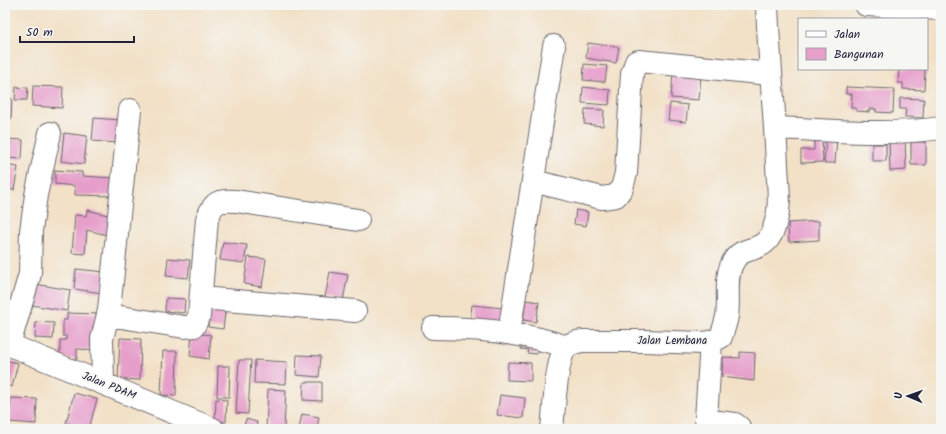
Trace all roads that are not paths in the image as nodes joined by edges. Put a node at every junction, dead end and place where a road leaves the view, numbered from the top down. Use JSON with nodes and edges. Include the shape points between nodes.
{"nodes":[{"id":1,"x":767,"y":5,"type":"edge"},
{"id":2,"x":866,"y":5,"type":"edge"},
{"id":3,"x":941,"y":9,"type":"edge"},
{"id":4,"x":554,"y":46,"type":"dead end"},
{"id":5,"x":770,"y":74,"type":"junction"},
{"id":6,"x":130,"y":110,"type":"dead end"},
{"id":7,"x":776,"y":128,"type":"junction"},
{"id":8,"x":941,"y":128,"type":"edge"},
{"id":9,"x":50,"y":133,"type":"dead end"},
{"id":10,"x":533,"y":181,"type":"junction"},
{"id":11,"x":358,"y":220,"type":"dead end"},
{"id":12,"x":201,"y":298,"type":"junction"},
{"id":13,"x":355,"y":312,"type":"dead end"},
{"id":14,"x":108,"y":315,"type":"junction"},
{"id":15,"x":433,"y":328,"type":"dead end"},
{"id":16,"x":509,"y":333,"type":"junction"},
{"id":17,"x":710,"y":342,"type":"junction"},
{"id":18,"x":7,"y":344,"type":"edge"},
{"id":19,"x":567,"y":346,"type":"junction"},
{"id":20,"x":103,"y":383,"type":"junction"},
{"id":21,"x":212,"y":429,"type":"edge"},
{"id":22,"x":552,"y":429,"type":"edge"},
{"id":23,"x":739,"y":429,"type":"edge"}],
"edges":[{"from":1,"to":5,"type":"street","name":"Jalan Lembana"},
{"from":2,"to":3,"type":"street"},
{"from":4,"to":10,"type":"street"},
{"from":5,"to":7,"type":"street","name":"Jalan Lembana"},
{"from":5,"to":10,"type":"street","via":[[636,62],[632,74],[626,173],[622,188],[616,196],[602,198]]},
{"from":6,"to":14,"type":"street"},
{"from":7,"to":8,"type":"street","via":[[876,132]]},
{"from":7,"to":17,"type":"street","name":"Jalan Lembana","via":[[778,204],[774,227],[764,245],[741,253],[731,264],[727,316],[720,337]]},
{"from":9,"to":18,"type":"street","via":[[36,195],[31,231],[30,274]]},
{"from":10,"to":16,"type":"street"},
{"from":11,"to":12,"type":"street","via":[[221,200],[212,207],[208,219]]},
{"from":12,"to":13,"type":"street"},
{"from":12,"to":14,"type":"street","via":[[199,316],[194,326],[184,327]]},
{"from":14,"to":20,"type":"street","via":[[102,339]]},
{"from":15,"to":16,"type":"street"},
{"from":16,"to":19,"type":"street","via":[[541,338]]},
{"from":17,"to":19,"type":"street","name":"Jalan Lembana","via":[[582,341]]},
{"from":17,"to":23,"type":"street","via":[[706,419],[735,424]]},
{"from":18,"to":20,"type":"street","name":"Jalan PDAM"},
{"from":19,"to":22,"type":"street","via":[[561,360]]},
{"from":20,"to":21,"type":"street","name":"Jalan PDAM"}]}
